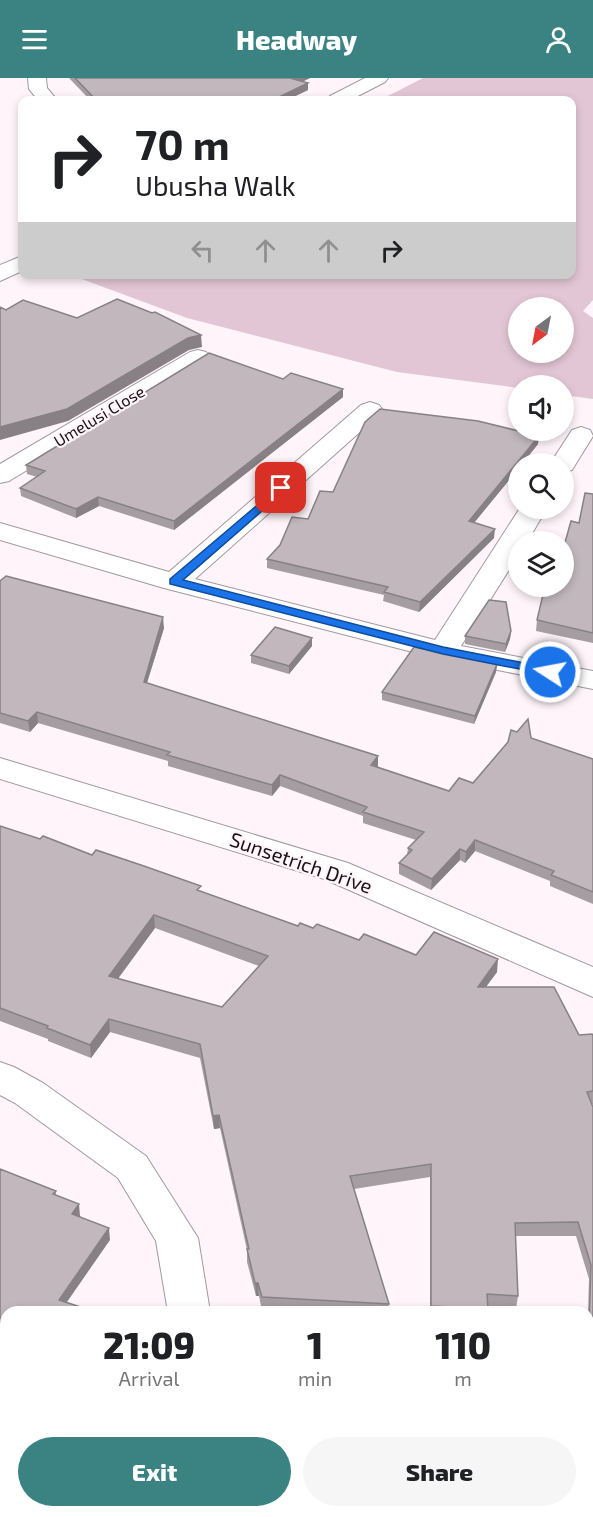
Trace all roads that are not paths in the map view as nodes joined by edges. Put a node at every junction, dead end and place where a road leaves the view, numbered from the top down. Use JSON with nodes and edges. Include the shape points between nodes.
{"nodes":[{"id":1,"x":37,"y":78,"type":"edge"},
{"id":2,"x":380,"y":78,"type":"edge"},
{"id":3,"x":44,"y":96,"type":"edge"},
{"id":4,"x":345,"y":96,"type":"edge"},
{"id":5,"x":18,"y":265,"type":"edge"},
{"id":6,"x":0,"y":274,"type":"edge"},
{"id":7,"x":198,"y":357,"type":"edge"},
{"id":8,"x":370,"y":410,"type":"dead end"},
{"id":9,"x":581,"y":435,"type":"dead end"},
{"id":10,"x":570,"y":453,"type":"edge"},
{"id":11,"x":0,"y":475,"type":"edge"},
{"id":12,"x":527,"y":519,"type":"edge"},
{"id":13,"x":0,"y":531,"type":"edge"},
{"id":14,"x":174,"y":582,"type":"junction"},
{"id":15,"x":443,"y":651,"type":"junction"},
{"id":16,"x":593,"y":680,"type":"edge"},
{"id":17,"x":0,"y":768,"type":"edge"},
{"id":18,"x":593,"y":984,"type":"edge"},
{"id":19,"x":0,"y":1077,"type":"edge"},
{"id":20,"x":188,"y":1306,"type":"edge"}],
"edges":[{"from":1,"to":3,"type":"street","via":[[38,89]]},
{"from":2,"to":4,"type":"street"},
{"from":5,"to":6,"type":"street"},
{"from":7,"to":11,"type":"street","name":"Umelusi Close"},
{"from":8,"to":14,"type":"street"},
{"from":9,"to":10,"type":"street"},
{"from":12,"to":15,"type":"street"},
{"from":13,"to":14,"type":"street"},
{"from":14,"to":15,"type":"street"},
{"from":15,"to":16,"type":"street"},
{"from":17,"to":18,"type":"street","name":"Sunsetrich Drive","via":[[336,871]]},
{"from":19,"to":20,"type":"street","via":[[29,1093],[132,1167],[177,1238]]}]}
